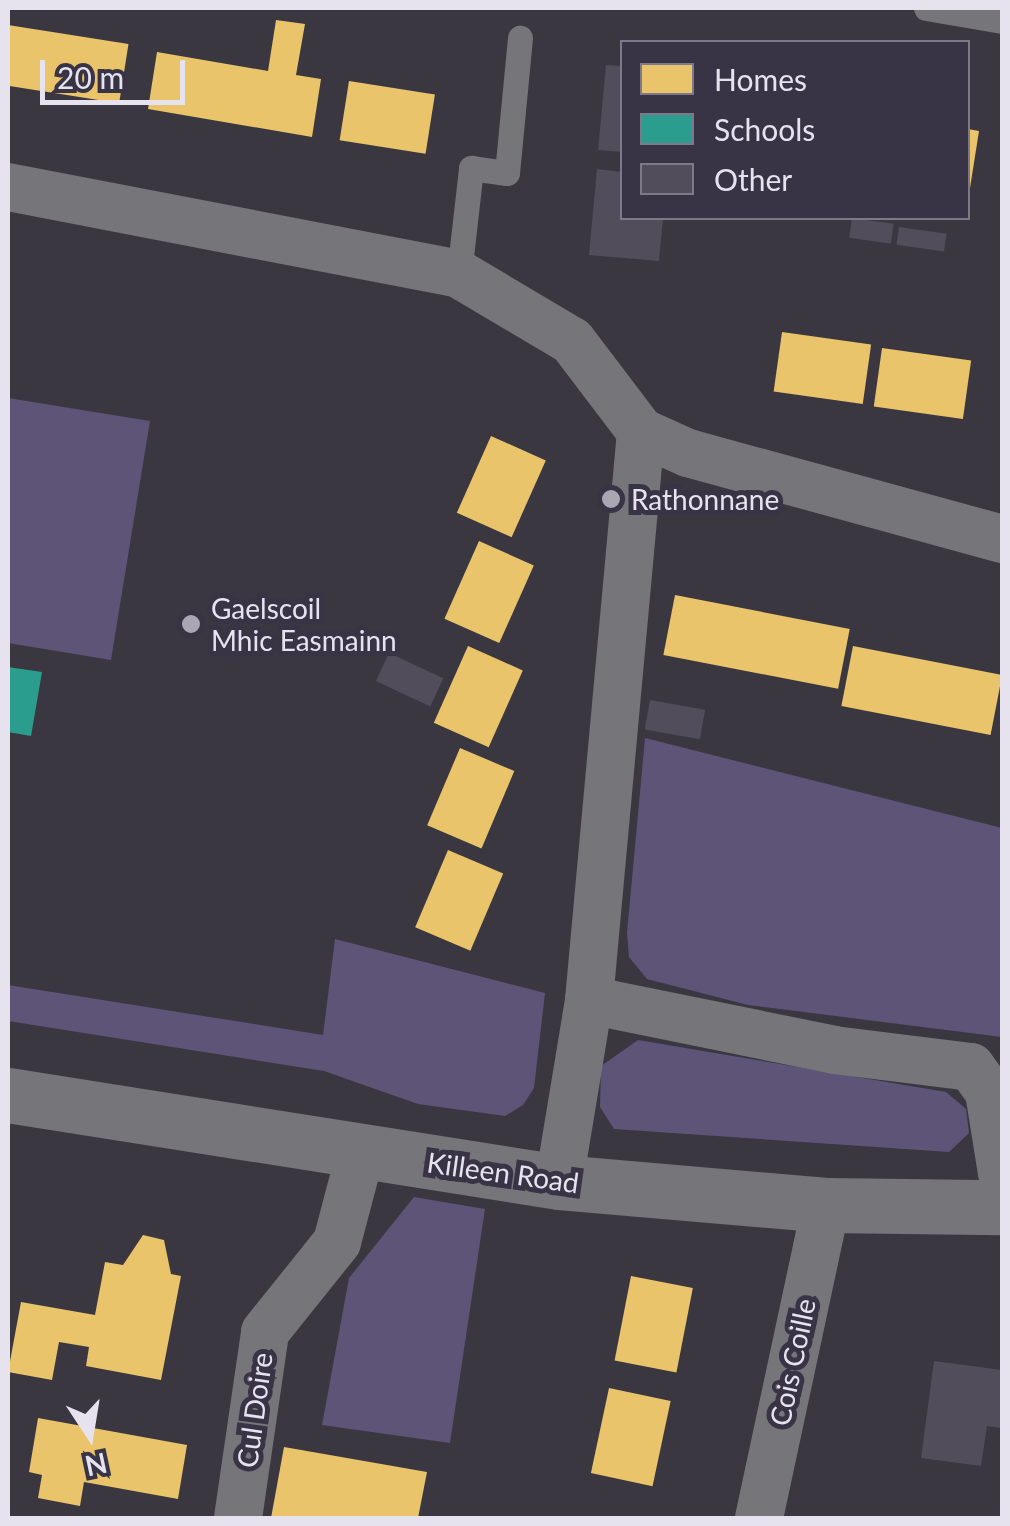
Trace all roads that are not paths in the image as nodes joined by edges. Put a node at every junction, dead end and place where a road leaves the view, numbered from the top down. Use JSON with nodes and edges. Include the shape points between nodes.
{"nodes":[{"id":1,"x":926,"y":8,"type":"edge"},
{"id":2,"x":1002,"y":21,"type":"edge"},
{"id":3,"x":520,"y":38,"type":"dead end"},
{"id":4,"x":8,"y":188,"type":"edge"},
{"id":5,"x":458,"y":274,"type":"junction"},
{"id":6,"x":641,"y":432,"type":"junction"},
{"id":7,"x":1002,"y":538,"type":"edge"},
{"id":8,"x":589,"y":1000,"type":"junction"},
{"id":9,"x":8,"y":1095,"type":"edge"},
{"id":10,"x":361,"y":1151,"type":"junction"},
{"id":11,"x":1002,"y":1172,"type":"edge"},
{"id":12,"x":560,"y":1182,"type":"junction"},
{"id":13,"x":826,"y":1205,"type":"junction"},
{"id":14,"x":1002,"y":1207,"type":"edge"},
{"id":15,"x":238,"y":1518,"type":"edge"},
{"id":16,"x":760,"y":1518,"type":"edge"}],
"edges":[{"from":1,"to":2,"type":"lane"},
{"from":3,"to":5,"type":"lane","via":[[507,173],[470,168]]},
{"from":4,"to":5,"type":"street"},
{"from":5,"to":6,"type":"street","via":[[572,341]]},
{"from":6,"to":7,"type":"street","via":[[688,453]]},
{"from":6,"to":8,"type":"street"},
{"from":8,"to":11,"type":"street","via":[[834,1050],[970,1066],[989,1092]]},
{"from":8,"to":12,"type":"street"},
{"from":9,"to":10,"type":"street","name":"Killeen Road"},
{"from":10,"to":12,"type":"street","name":"Killeen Road"},
{"from":10,"to":15,"type":"street","name":"Cul Doire","via":[[337,1242],[265,1332]]},
{"from":12,"to":13,"type":"street","name":"Killeen Road"},
{"from":13,"to":14,"type":"street","name":"Killeen Road"},
{"from":13,"to":16,"type":"street","name":"Cois Coille"}]}
